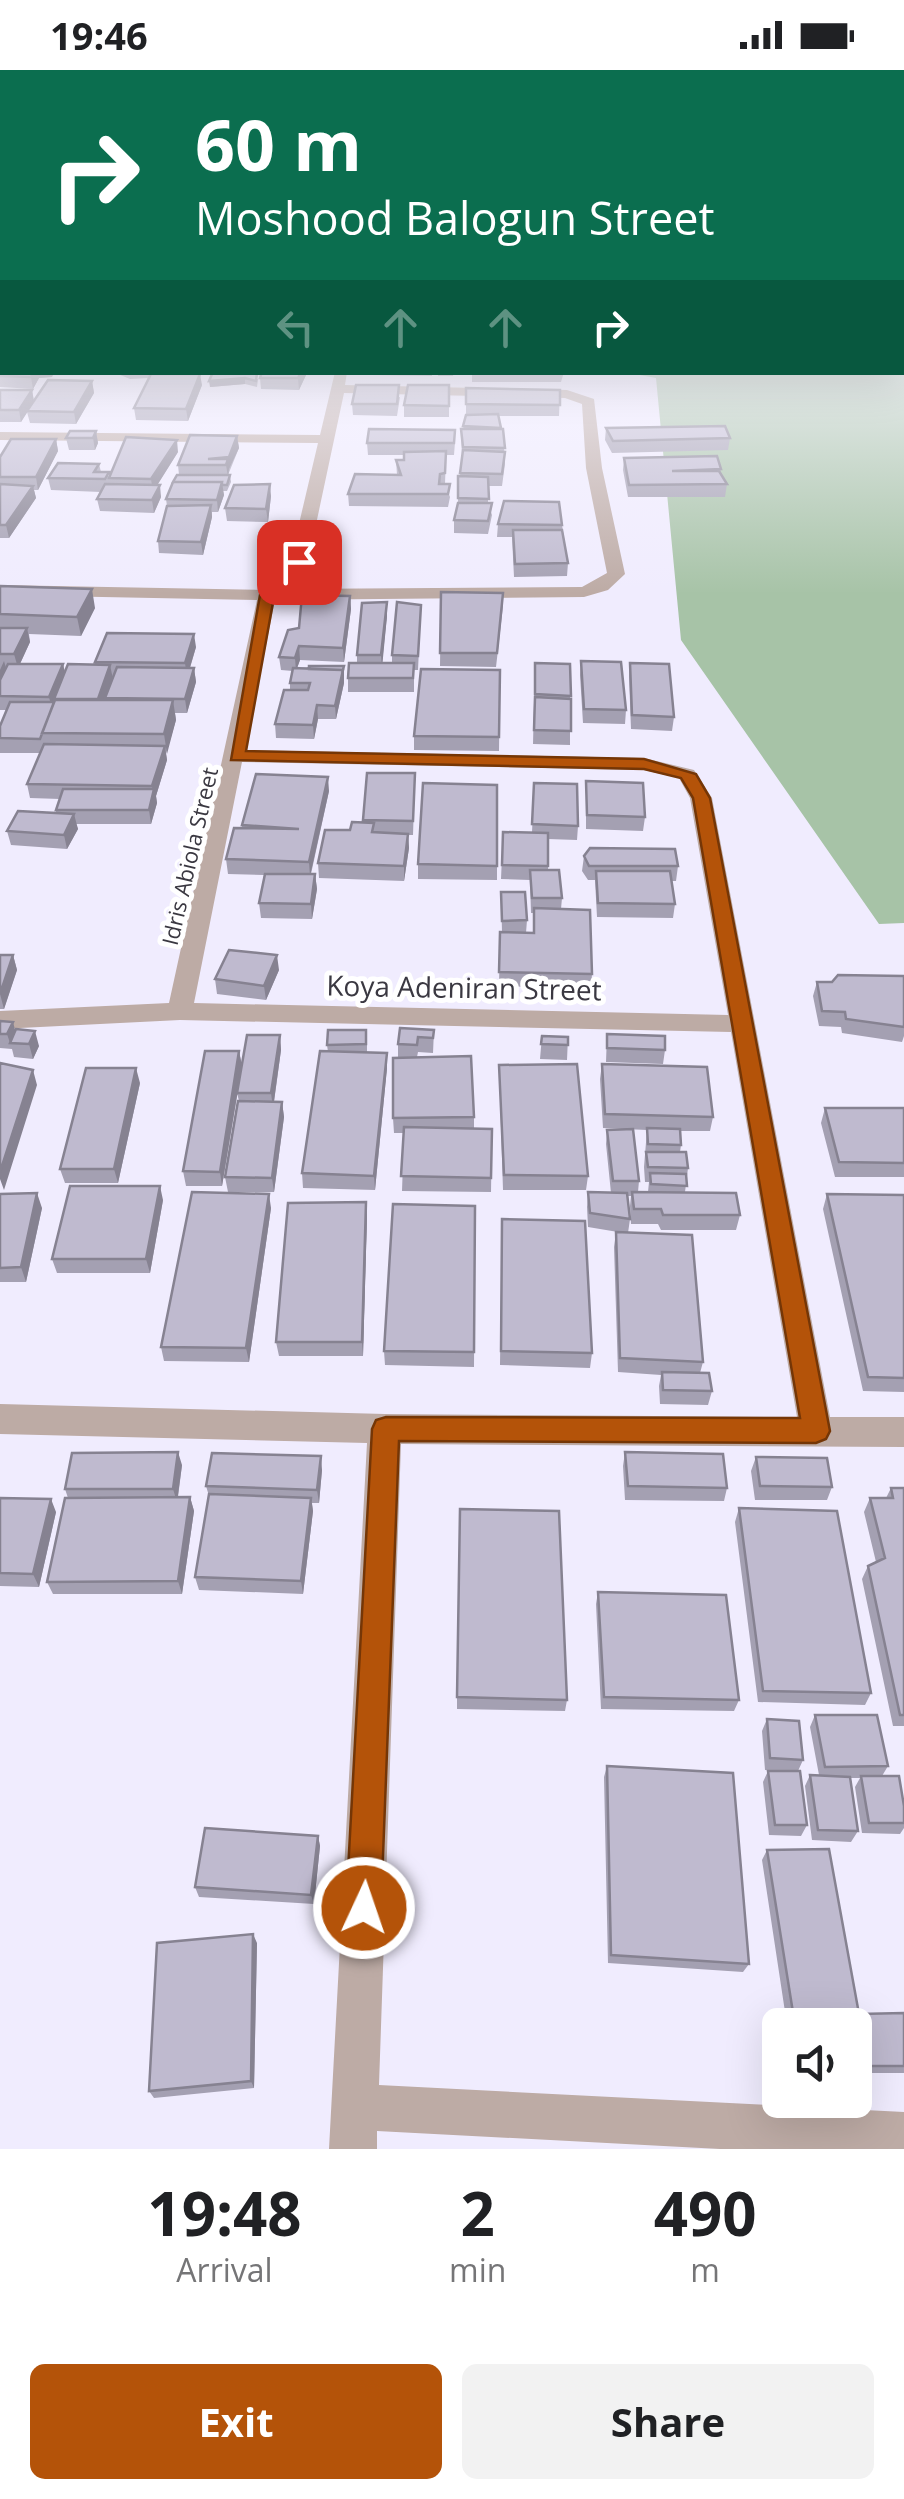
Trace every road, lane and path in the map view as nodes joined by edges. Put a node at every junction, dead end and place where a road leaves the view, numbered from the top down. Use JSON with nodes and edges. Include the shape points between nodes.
{"nodes":[{"id":1,"x":335,"y":400,"type":"edge"},
{"id":2,"x":583,"y":400,"type":"edge"},
{"id":3,"x":0,"y":436,"type":"edge"},
{"id":4,"x":328,"y":439,"type":"junction"},
{"id":5,"x":0,"y":590,"type":"edge"},
{"id":6,"x":267,"y":595,"type":"junction"},
{"id":7,"x":237,"y":756,"type":"junction"},
{"id":8,"x":180,"y":1011,"type":"junction"},
{"id":9,"x":0,"y":1020,"type":"edge"},
{"id":10,"x":745,"y":1024,"type":"junction"},
{"id":11,"x":0,"y":1419,"type":"edge"},
{"id":12,"x":386,"y":1429,"type":"junction"},
{"id":13,"x":816,"y":1431,"type":"junction"},
{"id":14,"x":904,"y":1432,"type":"edge"},
{"id":15,"x":354,"y":2128,"type":"edge"},
{"id":16,"x":904,"y":2135,"type":"edge"}],
"edges":[{"from":1,"to":4,"type":"street"},
{"from":2,"to":6,"type":"street","via":[[589,402],[594,468],[616,574],[602,586],[584,592]]},
{"from":3,"to":4,"type":"street"},
{"from":4,"to":6,"type":"street","via":[[299,562]]},
{"from":5,"to":6,"type":"street"},
{"from":6,"to":7,"type":"street","name":"Idris Abiola Street"},
{"from":6,"to":8,"type":"street"},
{"from":7,"to":8,"type":"street","name":"Idris Abiola Street"},
{"from":7,"to":10,"type":"street","via":[[644,764],[687,774],[702,798]]},
{"from":8,"to":9,"type":"street","name":"Koya Adeniran Street"},
{"from":8,"to":10,"type":"street","name":"Koya Adeniran Street"},
{"from":10,"to":13,"type":"street"},
{"from":11,"to":12,"type":"street"},
{"from":12,"to":13,"type":"street"},
{"from":12,"to":15,"type":"street"},
{"from":13,"to":14,"type":"street"},
{"from":15,"to":16,"type":"street"}]}
